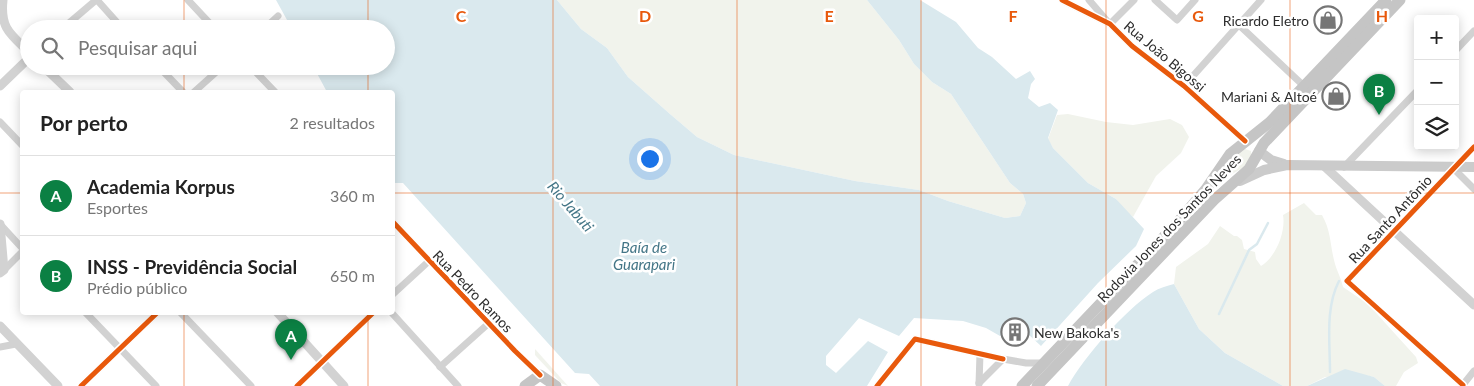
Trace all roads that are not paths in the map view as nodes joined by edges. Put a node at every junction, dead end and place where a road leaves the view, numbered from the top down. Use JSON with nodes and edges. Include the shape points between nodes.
{"nodes":[{"id":1,"x":4,"y":0,"type":"edge"},
{"id":2,"x":96,"y":0,"type":"edge"},
{"id":3,"x":188,"y":0,"type":"edge"},
{"id":4,"x":1062,"y":0,"type":"edge"},
{"id":5,"x":1089,"y":0,"type":"edge"},
{"id":6,"x":1134,"y":0,"type":"edge"},
{"id":7,"x":1155,"y":0,"type":"edge"},
{"id":8,"x":1195,"y":0,"type":"edge"},
{"id":9,"x":1261,"y":0,"type":"edge"},
{"id":10,"x":1386,"y":0,"type":"edge"},
{"id":11,"x":1400,"y":0,"type":"edge"},
{"id":12,"x":278,"y":16,"type":"dead end"},
{"id":13,"x":73,"y":20,"type":"edge"},
{"id":14,"x":115,"y":20,"type":"edge"},
{"id":15,"x":207,"y":20,"type":"edge"},
{"id":16,"x":274,"y":20,"type":"edge"},
{"id":17,"x":1371,"y":23,"type":"junction"},
{"id":18,"x":1110,"y":24,"type":"junction"},
{"id":19,"x":1239,"y":25,"type":"junction"},
{"id":20,"x":1474,"y":31,"type":"edge"},
{"id":21,"x":20,"y":43,"type":"edge"},
{"id":22,"x":1459,"y":47,"type":"edge"},
{"id":23,"x":20,"y":67,"type":"edge"},
{"id":24,"x":52,"y":75,"type":"edge"},
{"id":25,"x":167,"y":75,"type":"edge"},
{"id":26,"x":214,"y":75,"type":"edge"},
{"id":27,"x":258,"y":75,"type":"edge"},
{"id":28,"x":0,"y":86,"type":"edge"},
{"id":29,"x":1184,"y":86,"type":"junction"},
{"id":30,"x":68,"y":90,"type":"edge"},
{"id":31,"x":181,"y":90,"type":"edge"},
{"id":32,"x":196,"y":90,"type":"edge"},
{"id":33,"x":272,"y":90,"type":"edge"},
{"id":34,"x":1308,"y":90,"type":"junction"},
{"id":35,"x":1414,"y":94,"type":"edge"},
{"id":36,"x":0,"y":122,"type":"edge"},
{"id":37,"x":1245,"y":141,"type":"junction"},
{"id":38,"x":20,"y":143,"type":"edge"},
{"id":39,"x":1474,"y":146,"type":"edge"},
{"id":40,"x":1259,"y":151,"type":"junction"},
{"id":41,"x":1287,"y":165,"type":"junction"},
{"id":42,"x":1324,"y":166,"type":"junction"},
{"id":43,"x":1344,"y":167,"type":"junction"},
{"id":44,"x":1474,"y":167,"type":"edge"},
{"id":45,"x":1453,"y":168,"type":"junction"},
{"id":46,"x":1232,"y":186,"type":"junction"},
{"id":47,"x":1474,"y":189,"type":"edge"},
{"id":48,"x":0,"y":224,"type":"edge"},
{"id":49,"x":395,"y":224,"type":"edge"},
{"id":50,"x":1394,"y":230,"type":"junction"},
{"id":51,"x":20,"y":248,"type":"edge"},
{"id":52,"x":20,"y":252,"type":"edge"},
{"id":53,"x":429,"y":261,"type":"junction"},
{"id":54,"x":2,"y":272,"type":"edge"},
{"id":55,"x":395,"y":292,"type":"edge"},
{"id":56,"x":1474,"y":305,"type":"edge"},
{"id":57,"x":88,"y":315,"type":"edge"},
{"id":58,"x":155,"y":315,"type":"edge"},
{"id":59,"x":183,"y":315,"type":"edge"},
{"id":60,"x":279,"y":315,"type":"edge"},
{"id":61,"x":371,"y":315,"type":"edge"},
{"id":62,"x":394,"y":315,"type":"edge"},
{"id":63,"x":488,"y":323,"type":"junction"},
{"id":64,"x":0,"y":326,"type":"edge"},
{"id":65,"x":16,"y":344,"type":"junction"},
{"id":66,"x":0,"y":347,"type":"edge"},
{"id":67,"x":120,"y":349,"type":"junction"},
{"id":68,"x":980,"y":354,"type":"junction"},
{"id":69,"x":1003,"y":358,"type":"junction"},
{"id":70,"x":323,"y":363,"type":"junction"},
{"id":71,"x":1044,"y":363,"type":"junction"},
{"id":72,"x":440,"y":367,"type":"junction"},
{"id":73,"x":1474,"y":371,"type":"edge"},
{"id":74,"x":540,"y":375,"type":"junction"},
{"id":75,"x":979,"y":385,"type":"edge"},
{"id":76,"x":58,"y":386,"type":"edge"},
{"id":77,"x":81,"y":386,"type":"edge"},
{"id":78,"x":156,"y":386,"type":"edge"},
{"id":79,"x":251,"y":386,"type":"edge"},
{"id":80,"x":297,"y":386,"type":"edge"},
{"id":81,"x":344,"y":386,"type":"edge"},
{"id":82,"x":458,"y":386,"type":"edge"},
{"id":83,"x":525,"y":386,"type":"edge"},
{"id":84,"x":556,"y":386,"type":"edge"},
{"id":85,"x":877,"y":386,"type":"edge"},
{"id":86,"x":1022,"y":386,"type":"edge"},
{"id":87,"x":1037,"y":386,"type":"edge"},
{"id":88,"x":1462,"y":386,"type":"edge"}],
"edges":[{"from":1,"to":21,"type":"street","via":[[0,13],[2,22]]},
{"from":2,"to":13,"type":"street"},
{"from":2,"to":14,"type":"street"},
{"from":3,"to":15,"type":"street"},
{"from":4,"to":18,"type":"street","name":"Rua João Bigossi"},
{"from":5,"to":18,"type":"street"},
{"from":6,"to":18,"type":"street"},
{"from":7,"to":8,"type":"street","via":[[1177,20]]},
{"from":9,"to":19,"type":"street"},
{"from":10,"to":17,"type":"main road","name":"Rodovia Jones dos Santos Neves"},
{"from":11,"to":17,"type":"main road","name":"Rodovia Jones dos Santos Neves"},
{"from":12,"to":16,"type":"street"},
{"from":17,"to":34,"type":"main road","name":"Rodovia Jones dos Santos Neves"},
{"from":18,"to":29,"type":"street","name":"Rua João Bigossi","via":[[1132,46]]},
{"from":19,"to":29,"type":"street"},
{"from":19,"to":34,"type":"street"},
{"from":20,"to":22,"type":"street"},
{"from":23,"to":28,"type":"street"},
{"from":24,"to":30,"type":"street"},
{"from":25,"to":31,"type":"street"},
{"from":26,"to":32,"type":"street"},
{"from":27,"to":33,"type":"street"},
{"from":29,"to":37,"type":"street","name":"Rua João Bigossi"},
{"from":34,"to":37,"type":"main road","name":"Rodovia Jones dos Santos Neves"},
{"from":34,"to":40,"type":"main road","name":"Rodovia Jones dos Santos Neves"},
{"from":35,"to":43,"type":"street"},
{"from":36,"to":38,"type":"street"},
{"from":37,"to":40,"type":"main road"},
{"from":37,"to":71,"type":"main road","name":"Rodovia Jones dos Santos Neves","via":[[1230,154],[1206,190],[1178,222]]},
{"from":39,"to":45,"type":"street","name":"Rua Santo Antônio"},
{"from":40,"to":41,"type":"main road","via":[[1271,160]]},
{"from":40,"to":46,"type":"main road","name":"Rodovia Jones dos Santos Neves","via":[[1249,169]]},
{"from":41,"to":42,"type":"main road"},
{"from":41,"to":46,"type":"main road","via":[[1254,173]]},
{"from":42,"to":43,"type":"main road"},
{"from":42,"to":50,"type":"street"},
{"from":43,"to":45,"type":"main road"},
{"from":44,"to":45,"type":"main road"},
{"from":45,"to":47,"type":"street"},
{"from":45,"to":50,"type":"street","name":"Rua Santo Antônio"},
{"from":46,"to":87,"type":"main road","name":"Rodovia Jones dos Santos Neves","via":[[1214,200]]},
{"from":48,"to":51,"type":"street"},
{"from":48,"to":54,"type":"street"},
{"from":49,"to":53,"type":"street","name":"Rua Pedro Ramos"},
{"from":50,"to":56,"type":"street"},
{"from":50,"to":88,"type":"street","name":"Rua Santo Antônio","via":[[1348,281]]},
{"from":52,"to":54,"type":"street"},
{"from":53,"to":55,"type":"street"},
{"from":53,"to":63,"type":"street","name":"Rua Pedro Ramos"},
{"from":57,"to":67,"type":"street"},
{"from":58,"to":67,"type":"street"},
{"from":59,"to":79,"type":"street"},
{"from":60,"to":70,"type":"street"},
{"from":61,"to":70,"type":"street"},
{"from":62,"to":72,"type":"street"},
{"from":63,"to":72,"type":"street"},
{"from":63,"to":74,"type":"street","name":"Rua Pedro Ramos"},
{"from":64,"to":65,"type":"street"},
{"from":65,"to":66,"type":"street"},
{"from":65,"to":76,"type":"street"},
{"from":67,"to":77,"type":"street"},
{"from":67,"to":78,"type":"street"},
{"from":68,"to":69,"type":"street"},
{"from":68,"to":75,"type":"street"},
{"from":68,"to":85,"type":"street","via":[[915,340]]},
{"from":69,"to":71,"type":"street"},
{"from":69,"to":75,"type":"street"},
{"from":70,"to":80,"type":"street"},
{"from":70,"to":81,"type":"street"},
{"from":71,"to":86,"type":"main road","name":"Rodovia Jones dos Santos Neves"},
{"from":72,"to":82,"type":"street"},
{"from":73,"to":88,"type":"street"},
{"from":74,"to":83,"type":"main road"},
{"from":74,"to":84,"type":"main road","name":"Rua Pedro Ramos"}]}
